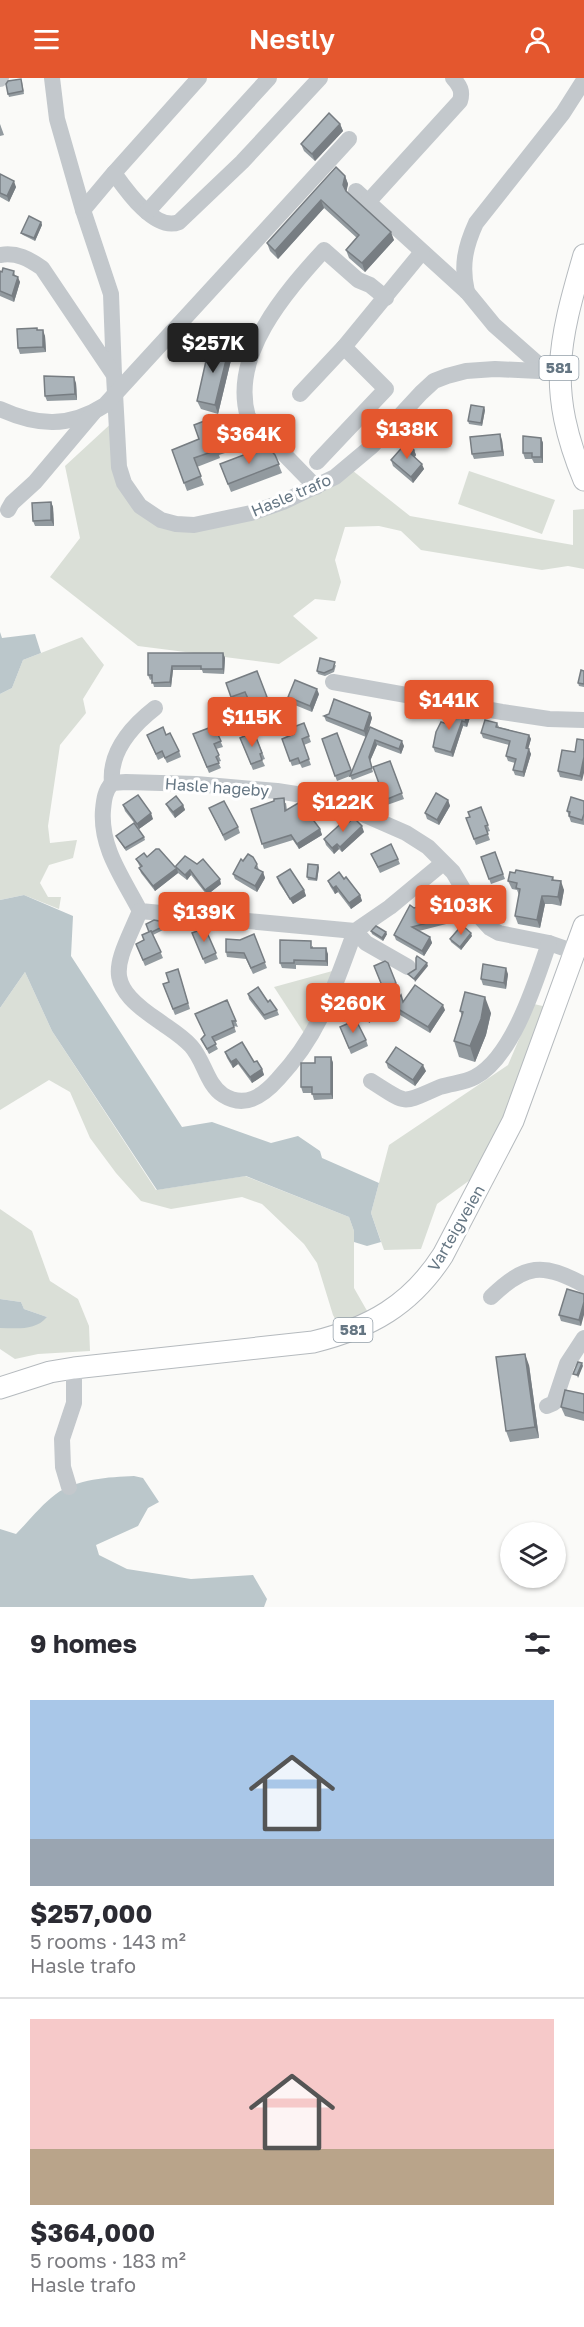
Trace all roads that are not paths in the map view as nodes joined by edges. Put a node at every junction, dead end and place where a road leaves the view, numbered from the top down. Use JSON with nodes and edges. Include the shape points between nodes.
{"nodes":[{"id":1,"x":200,"y":78,"type":"edge"},
{"id":2,"x":269,"y":78,"type":"edge"},
{"id":3,"x":320,"y":78,"type":"edge"},
{"id":4,"x":453,"y":78,"type":"edge"},
{"id":5,"x":48,"y":79,"type":"edge"},
{"id":6,"x":584,"y":80,"type":"edge"},
{"id":7,"x":349,"y":139,"type":"dead end"},
{"id":8,"x":114,"y":173,"type":"junction"},
{"id":9,"x":83,"y":210,"type":"junction"},
{"id":10,"x":147,"y":212,"type":"junction"},
{"id":11,"x":422,"y":252,"type":"junction"},
{"id":12,"x":0,"y":255,"type":"edge"},
{"id":13,"x":584,"y":255,"type":"edge"},
{"id":14,"x":467,"y":292,"type":"junction"},
{"id":15,"x":386,"y":298,"type":"junction"},
{"id":16,"x":344,"y":347,"type":"junction"},
{"id":17,"x":552,"y":371,"type":"junction"},
{"id":18,"x":114,"y":375,"type":"junction"},
{"id":19,"x":300,"y":394,"type":"dead end"},
{"id":20,"x":114,"y":396,"type":"junction"},
{"id":21,"x":0,"y":409,"type":"edge"},
{"id":22,"x":94,"y":412,"type":"junction"},
{"id":23,"x":317,"y":462,"type":"dead end"},
{"id":24,"x":584,"y":480,"type":"edge"},
{"id":25,"x":315,"y":487,"type":"junction"},
{"id":26,"x":8,"y":510,"type":"dead end"},
{"id":27,"x":333,"y":682,"type":"dead end"},
{"id":28,"x":155,"y":708,"type":"dead end"},
{"id":29,"x":584,"y":720,"type":"edge"},
{"id":30,"x":112,"y":783,"type":"junction"},
{"id":31,"x":443,"y":863,"type":"junction"},
{"id":32,"x":140,"y":911,"type":"junction"},
{"id":33,"x":355,"y":931,"type":"junction"},
{"id":34,"x":549,"y":943,"type":"junction"},
{"id":35,"x":580,"y":943,"type":"edge"},
{"id":36,"x":408,"y":967,"type":"dead end"},
{"id":37,"x":371,"y":1081,"type":"dead end"},
{"id":38,"x":584,"y":1285,"type":"edge"},
{"id":39,"x":491,"y":1297,"type":"dead end"},
{"id":40,"x":584,"y":1338,"type":"edge"},
{"id":41,"x":74,"y":1368,"type":"junction"},
{"id":42,"x":0,"y":1389,"type":"edge"},
{"id":43,"x":547,"y":1406,"type":"dead end"},
{"id":44,"x":69,"y":1487,"type":"dead end"}],
"edges":[{"from":1,"to":8,"type":"street"},
{"from":2,"to":10,"type":"street"},
{"from":3,"to":10,"type":"street","via":[[242,162],[179,222],[167,224]]},
{"from":4,"to":11,"type":"street","via":[[460,87],[460,101],[362,197]]},
{"from":5,"to":9,"type":"street","name":"Hasle trafo"},
{"from":6,"to":14,"type":"street","via":[[563,113],[476,223],[464,264]]},
{"from":7,"to":20,"type":"street"},
{"from":8,"to":9,"type":"street"},
{"from":8,"to":10,"type":"street"},
{"from":9,"to":18,"type":"street","name":"Hasle trafo","via":[[111,294]]},
{"from":11,"to":14,"type":"street"},
{"from":11,"to":15,"type":"street"},
{"from":12,"to":18,"type":"street","via":[[10,253],[42,268]]},
{"from":13,"to":17,"type":"main road","number":"581"},
{"from":14,"to":17,"type":"street","via":[[494,325]]},
{"from":15,"to":16,"type":"street"},
{"from":15,"to":25,"type":"street","via":[[324,250],[272,312],[252,352],[245,395],[248,417]]},
{"from":16,"to":19,"type":"street"},
{"from":16,"to":23,"type":"street","via":[[386,389]]},
{"from":17,"to":24,"type":"main road","number":"581"},
{"from":17,"to":25,"type":"street","name":"Hasle trafo","via":[[466,371],[435,381],[351,465]]},
{"from":18,"to":20,"type":"street","name":"Hasle trafo"},
{"from":20,"to":22,"type":"street"},
{"from":20,"to":25,"type":"street","name":"Hasle trafo","via":[[119,467],[124,483],[140,506],[161,520],[194,525],[251,513]]},
{"from":21,"to":22,"type":"street","via":[[51,423]]},
{"from":22,"to":26,"type":"street"},
{"from":27,"to":29,"type":"street","via":[[502,712]]},
{"from":28,"to":30,"type":"street","via":[[124,740],[112,764]]},
{"from":30,"to":31,"type":"street","name":"Hasle hageby","via":[[223,785],[309,796],[406,833]]},
{"from":30,"to":32,"type":"street","via":[[104,798],[104,838]]},
{"from":31,"to":33,"type":"street"},
{"from":31,"to":34,"type":"street","name":"Hasle hageby","via":[[490,928],[508,936]]},
{"from":32,"to":33,"type":"street"},
{"from":32,"to":33,"type":"street","via":[[120,962],[119,981],[124,993],[189,1044],[218,1091],[239,1101],[252,1100],[267,1091],[311,1037]]},
{"from":33,"to":36,"type":"street","via":[[366,943]]},
{"from":34,"to":35,"type":"street","name":"Hasle hageby"},
{"from":34,"to":37,"type":"street","via":[[521,1018],[503,1050],[484,1071],[407,1101]]},
{"from":35,"to":41,"type":"main road","name":"Varteigveien","number":"581","via":[[513,1121],[443,1255],[404,1300],[379,1319],[344,1335],[313,1342]]},
{"from":38,"to":39,"type":"street","via":[[561,1272],[535,1270],[505,1283]]},
{"from":40,"to":43,"type":"street","via":[[567,1364],[554,1403]]},
{"from":41,"to":42,"type":"main road","name":"Varteigveien","number":"581"},
{"from":41,"to":44,"type":"street","via":[[74,1403],[62,1439],[63,1467]]}]}
